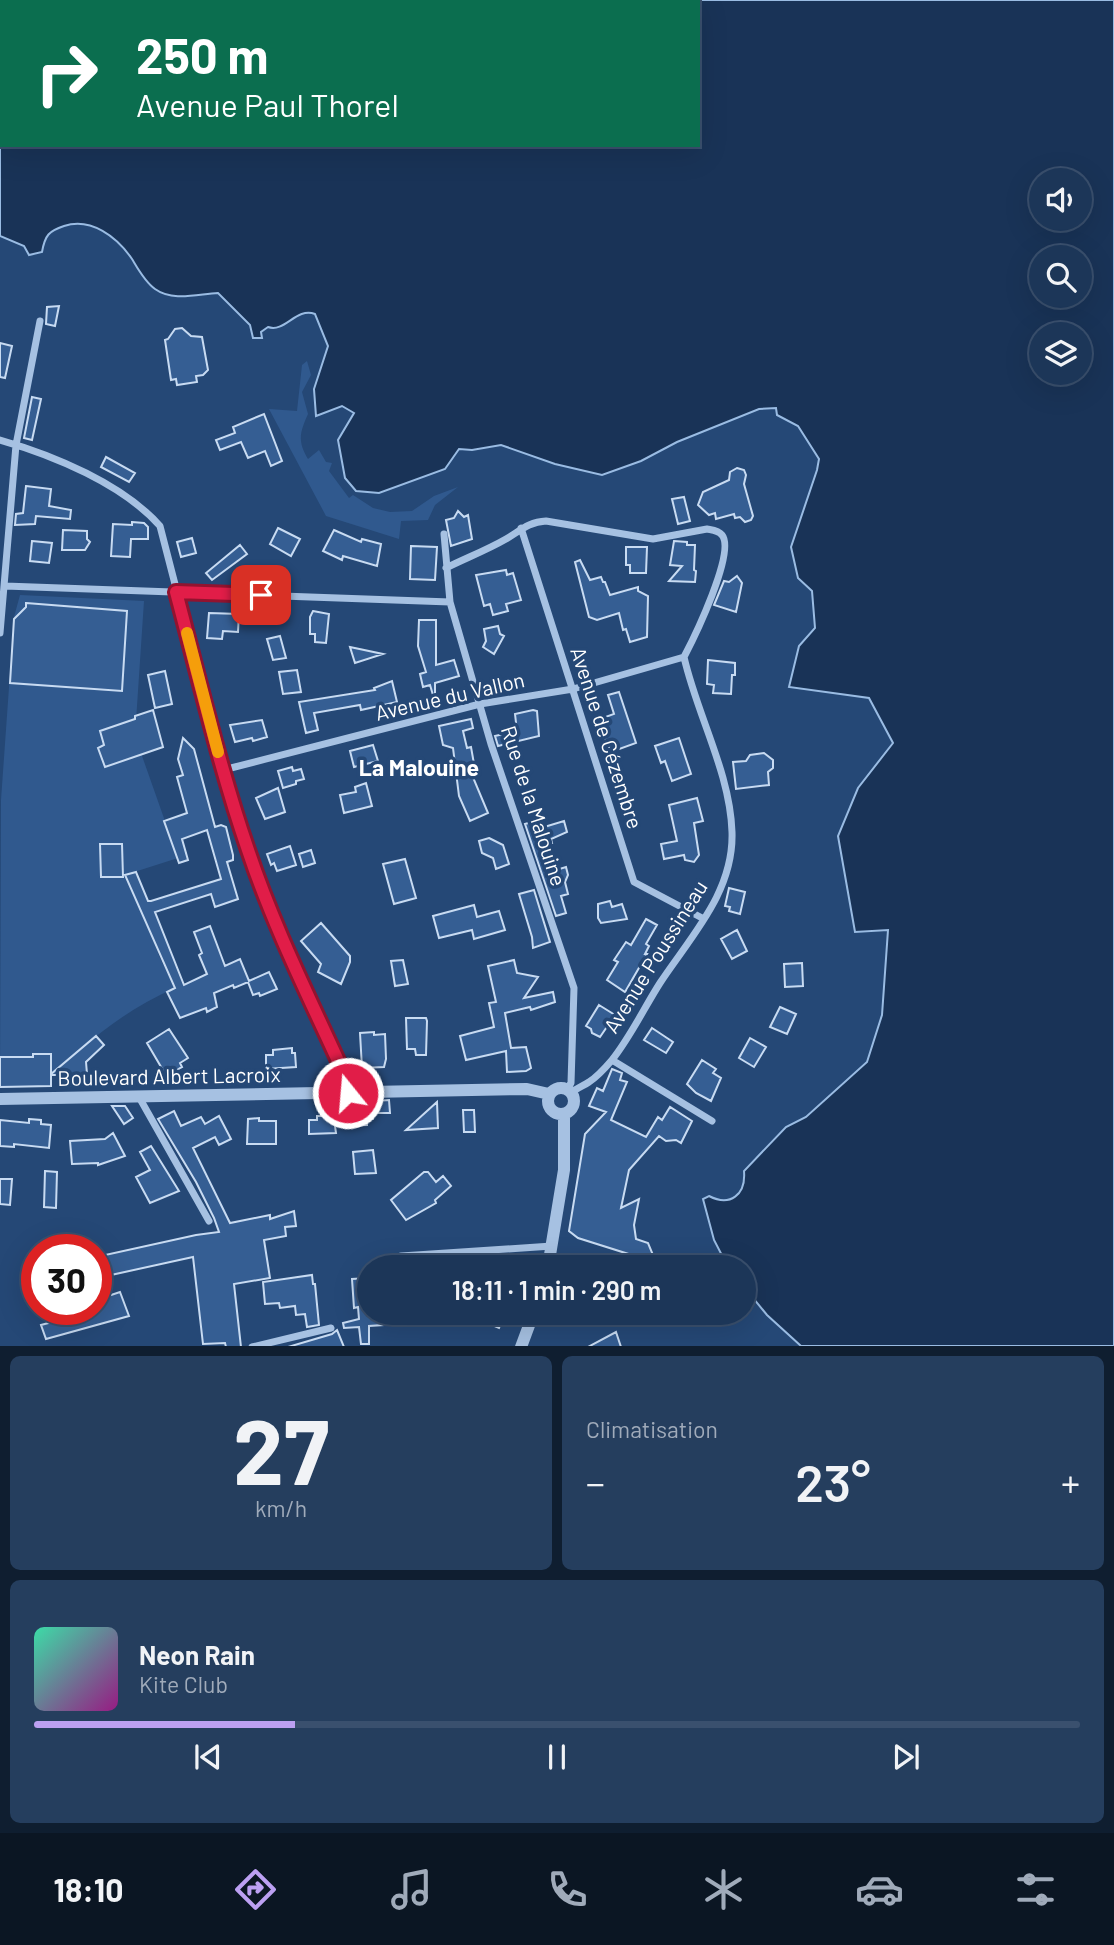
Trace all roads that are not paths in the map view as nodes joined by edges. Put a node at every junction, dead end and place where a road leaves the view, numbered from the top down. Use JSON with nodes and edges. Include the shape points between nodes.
{"nodes":[{"id":1,"x":40,"y":321,"type":"dead end"},
{"id":2,"x":0,"y":440,"type":"edge"},
{"id":3,"x":16,"y":445,"type":"junction"},
{"id":4,"x":521,"y":528,"type":"junction"},
{"id":5,"x":444,"y":534,"type":"dead end"},
{"id":6,"x":446,"y":568,"type":"junction"},
{"id":7,"x":5,"y":586,"type":"junction"},
{"id":8,"x":176,"y":592,"type":"junction"},
{"id":9,"x":450,"y":601,"type":"junction"},
{"id":10,"x":0,"y":633,"type":"edge"},
{"id":11,"x":684,"y":657,"type":"junction"},
{"id":12,"x":573,"y":689,"type":"junction"},
{"id":13,"x":480,"y":704,"type":"junction"},
{"id":14,"x":223,"y":770,"type":"junction"},
{"id":15,"x":704,"y":919,"type":"junction"},
{"id":16,"x":612,"y":1060,"type":"junction"},
{"id":17,"x":569,"y":1091,"type":"junction"},
{"id":18,"x":348,"y":1093,"type":"junction"},
{"id":19,"x":549,"y":1094,"type":"junction"},
{"id":20,"x":139,"y":1097,"type":"junction"},
{"id":21,"x":0,"y":1100,"type":"edge"},
{"id":22,"x":564,"y":1114,"type":"junction"},
{"id":23,"x":712,"y":1121,"type":"dead end"},
{"id":24,"x":209,"y":1221,"type":"dead end"},
{"id":25,"x":552,"y":1246,"type":"junction"},
{"id":26,"x":416,"y":1255,"type":"edge"},
{"id":27,"x":550,"y":1255,"type":"edge"},
{"id":28,"x":529,"y":1325,"type":"edge"},
{"id":29,"x":331,"y":1328,"type":"dead end"},
{"id":30,"x":253,"y":1346,"type":"edge"},
{"id":31,"x":521,"y":1346,"type":"edge"}],
"edges":[{"from":1,"to":3,"type":"street"},
{"from":2,"to":3,"type":"street"},
{"from":3,"to":7,"type":"street"},
{"from":3,"to":8,"type":"street","via":[[94,479],[150,514],[160,526]]},
{"from":4,"to":6,"type":"street"},
{"from":4,"to":11,"type":"street","via":[[546,521],[653,539],[707,529],[721,534],[726,543],[724,558]]},
{"from":4,"to":12,"type":"street","name":"Avenue de Cézembre"},
{"from":5,"to":6,"type":"street","name":"Rue de la Malouine"},
{"from":6,"to":9,"type":"street","name":"Rue de la Malouine"},
{"from":7,"to":8,"type":"street"},
{"from":7,"to":10,"type":"street"},
{"from":8,"to":9,"type":"street"},
{"from":8,"to":14,"type":"street"},
{"from":9,"to":13,"type":"street","name":"Rue de la Malouine"},
{"from":11,"to":12,"type":"street","name":"Avenue du Vallon"},
{"from":11,"to":15,"type":"street","name":"Avenue Poussineau","via":[[725,790],[732,830],[728,872]]},
{"from":12,"to":13,"type":"street","name":"Avenue du Vallon"},
{"from":12,"to":15,"type":"street","name":"Avenue de Cézembre","via":[[634,882]]},
{"from":13,"to":14,"type":"street","name":"Avenue du Vallon"},
{"from":13,"to":17,"type":"street","name":"Rue de la Malouine","via":[[574,988]]},
{"from":14,"to":18,"type":"street","via":[[280,935],[345,1076]]},
{"from":15,"to":16,"type":"street","name":"Avenue Poussineau"},
{"from":16,"to":17,"type":"street","name":"Avenue Poussineau","via":[[589,1082]]},
{"from":16,"to":23,"type":"street"},
{"from":17,"to":19,"type":"street","via":[[555,1089]]},
{"from":17,"to":22,"type":"street","via":[[573,1104]]},
{"from":18,"to":19,"type":"street","name":"Boulevard Albert Lacroix","via":[[527,1089]]},
{"from":18,"to":20,"type":"street","name":"Boulevard Albert Lacroix"},
{"from":19,"to":22,"type":"street","via":[[549,1107]]},
{"from":20,"to":21,"type":"street","name":"Boulevard Albert Lacroix"},
{"from":20,"to":24,"type":"street"},
{"from":22,"to":25,"type":"street","via":[[564,1170]]},
{"from":25,"to":26,"type":"street"},
{"from":25,"to":27,"type":"street"},
{"from":28,"to":31,"type":"street"},
{"from":29,"to":30,"type":"street"}]}
